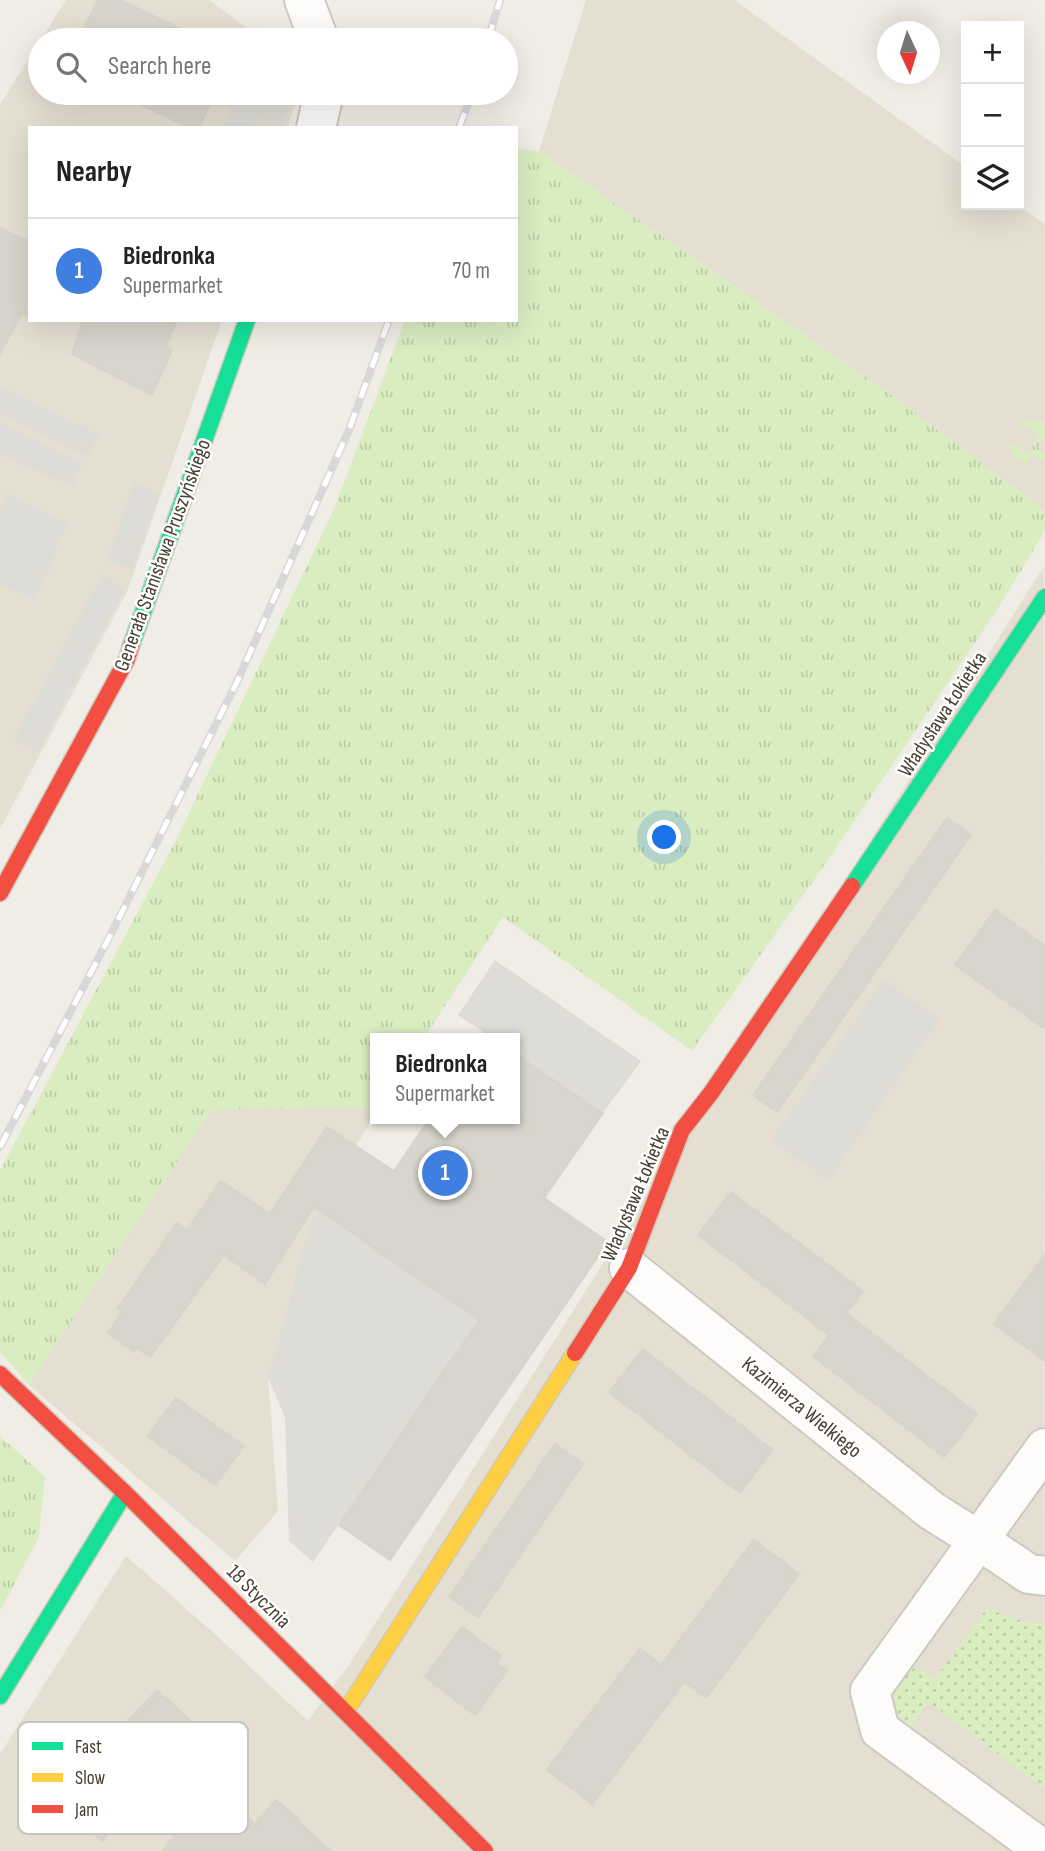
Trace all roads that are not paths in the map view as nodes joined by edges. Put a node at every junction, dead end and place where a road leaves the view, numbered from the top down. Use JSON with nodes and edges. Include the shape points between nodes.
{"nodes":[{"id":1,"x":304,"y":0,"type":"edge"},
{"id":2,"x":314,"y":28,"type":"edge"},
{"id":3,"x":321,"y":105,"type":"edge"},
{"id":4,"x":316,"y":126,"type":"edge"},
{"id":5,"x":246,"y":322,"type":"edge"},
{"id":6,"x":1045,"y":597,"type":"edge"},
{"id":7,"x":0,"y":893,"type":"edge"},
{"id":8,"x":629,"y":1268,"type":"junction"},
{"id":9,"x":0,"y":1374,"type":"edge"},
{"id":10,"x":1045,"y":1448,"type":"edge"},
{"id":11,"x":125,"y":1493,"type":"junction"},
{"id":12,"x":980,"y":1541,"type":"junction"},
{"id":13,"x":1045,"y":1576,"type":"edge"},
{"id":14,"x":0,"y":1696,"type":"edge"},
{"id":15,"x":346,"y":1711,"type":"junction"},
{"id":16,"x":485,"y":1851,"type":"edge"},
{"id":17,"x":1045,"y":1851,"type":"edge"}],
"edges":[{"from":1,"to":2,"type":"street"},
{"from":3,"to":4,"type":"street"},
{"from":5,"to":7,"type":"street","name":"Generała Stanisława Pruszyńskiego","via":[[127,659]]},
{"from":6,"to":8,"type":"street","name":"Władysława Łokietka","via":[[682,1130]]},
{"from":8,"to":12,"type":"street","name":"Kazimierza Wielkiego","via":[[932,1511]]},
{"from":8,"to":15,"type":"street","name":"Władysława Łokietka"},
{"from":9,"to":11,"type":"street","name":"18 Stycznia"},
{"from":10,"to":12,"type":"street"},
{"from":11,"to":14,"type":"street"},
{"from":11,"to":15,"type":"street","name":"18 Stycznia"},
{"from":12,"to":13,"type":"street","name":"Kazimierza Wielkiego","via":[[1029,1574]]},
{"from":12,"to":17,"type":"street","via":[[870,1691],[880,1730]]},
{"from":15,"to":16,"type":"street","name":"18 Stycznia"}]}
